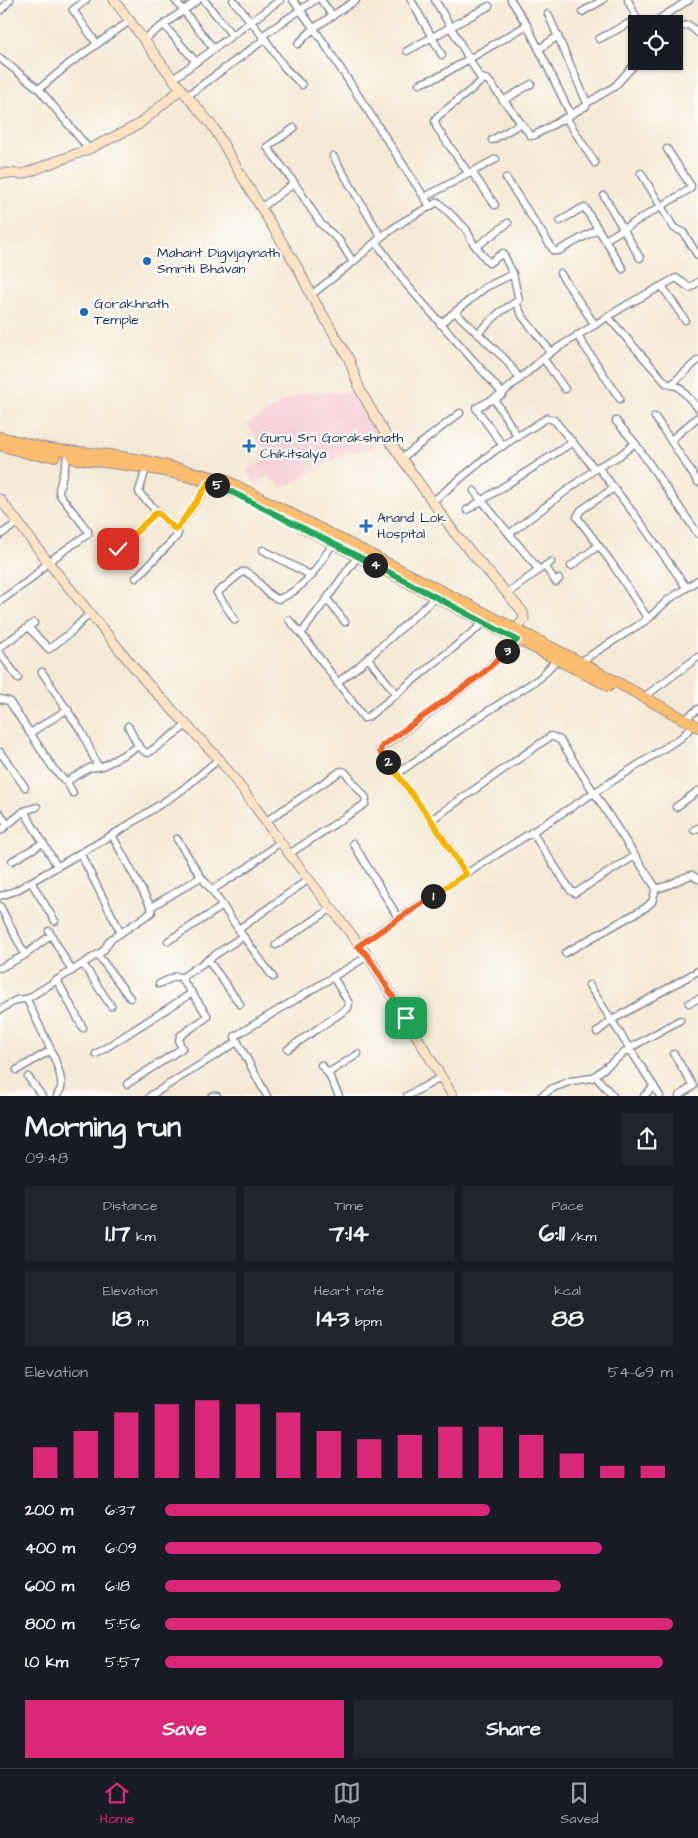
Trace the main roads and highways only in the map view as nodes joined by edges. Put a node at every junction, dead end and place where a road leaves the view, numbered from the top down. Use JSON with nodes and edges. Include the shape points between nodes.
{"nodes":[{"id":1,"x":0,"y":437,"type":"edge"},
{"id":2,"x":0,"y":445,"type":"edge"},
{"id":3,"x":517,"y":634,"type":"junction"},
{"id":4,"x":695,"y":729,"type":"edge"}],
"edges":[{"from":1,"to":3,"type":"main road","via":[[49,449],[147,461],[221,478]]},
{"from":2,"to":3,"type":"main road","via":[[31,454],[146,469],[224,488],[484,623]]},
{"from":3,"to":4,"type":"main road","via":[[557,660]]},
{"from":3,"to":4,"type":"main road","via":[[580,662]]}]}
